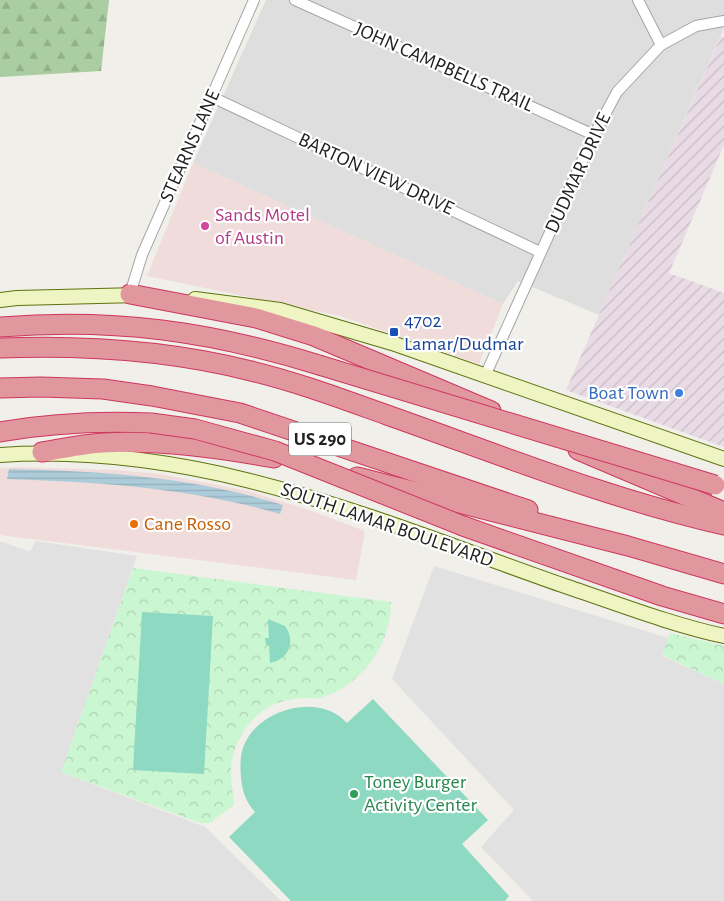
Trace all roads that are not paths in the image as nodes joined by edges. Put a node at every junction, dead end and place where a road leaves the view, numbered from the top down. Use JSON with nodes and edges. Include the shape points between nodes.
{"nodes":[{"id":1,"x":254,"y":0,"type":"edge"},
{"id":2,"x":295,"y":0,"type":"edge"},
{"id":3,"x":638,"y":0,"type":"edge"},
{"id":4,"x":724,"y":21,"type":"edge"},
{"id":5,"x":661,"y":45,"type":"junction"},
{"id":6,"x":212,"y":97,"type":"junction"},
{"id":7,"x":594,"y":135,"type":"junction"},
{"id":8,"x":540,"y":252,"type":"junction"},
{"id":9,"x":130,"y":294,"type":"junction"},
{"id":10,"x":0,"y":300,"type":"edge"},
{"id":11,"x":0,"y":327,"type":"edge"},
{"id":12,"x":0,"y":348,"type":"edge"},
{"id":13,"x":485,"y":376,"type":"junction"},
{"id":14,"x":0,"y":388,"type":"edge"},
{"id":15,"x":0,"y":432,"type":"edge"},
{"id":16,"x":42,"y":452,"type":"junction"},
{"id":17,"x":0,"y":455,"type":"edge"},
{"id":18,"x":724,"y":459,"type":"edge"},
{"id":19,"x":719,"y":486,"type":"edge"},
{"id":20,"x":724,"y":512,"type":"edge"},
{"id":21,"x":724,"y":526,"type":"edge"},
{"id":22,"x":628,"y":546,"type":"junction"},
{"id":23,"x":724,"y":574,"type":"edge"},
{"id":24,"x":724,"y":614,"type":"edge"},
{"id":25,"x":724,"y":636,"type":"edge"}],
"edges":[{"from":1,"to":6,"type":"street","name":"STEARNS LANE"},
{"from":2,"to":7,"type":"street","name":"JOHN CAMPBELLS TRAIL"},
{"from":3,"to":5,"type":"street"},
{"from":4,"to":5,"type":"street","name":"DUDMAR DRIVE","via":[[696,26]]},
{"from":5,"to":7,"type":"street","name":"DUDMAR DRIVE","via":[[617,92]]},
{"from":6,"to":8,"type":"street","name":"BARTON VIEW DRIVE"},
{"from":6,"to":9,"type":"street","name":"STEARNS LANE","via":[[142,256]]},
{"from":7,"to":8,"type":"street","name":"DUDMAR DRIVE"},
{"from":8,"to":13,"type":"street","name":"DUDMAR DRIVE"},
{"from":9,"to":10,"type":"main road"},
{"from":9,"to":13,"type":"main road","via":[[206,299],[280,310],[392,343]]},
{"from":9,"to":20,"type":"highway","via":[[256,318],[314,336]]},
{"from":11,"to":19,"type":"highway","bridge":true,"via":[[68,323],[159,328],[215,337],[319,365]]},
{"from":12,"to":21,"type":"highway","number":"US 290","via":[[112,349],[250,370],[608,492]]},
{"from":13,"to":18,"type":"main road"},
{"from":14,"to":22,"type":"highway","number":"US 290","via":[[104,389],[240,413],[467,488]]},
{"from":15,"to":24,"type":"highway","bridge":true,"via":[[29,426],[94,421],[152,423],[195,429],[275,450],[463,526],[662,596]]},
{"from":16,"to":17,"type":"main road","name":"SOUTH LAMAR BOULEVARD"},
{"from":16,"to":22,"type":"highway","via":[[102,443],[229,450],[292,461]]},
{"from":16,"to":25,"type":"main road","name":"SOUTH LAMAR BOULEVARD","via":[[122,456],[280,487],[649,615]]},
{"from":22,"to":23,"type":"highway","number":"US 290"}]}
